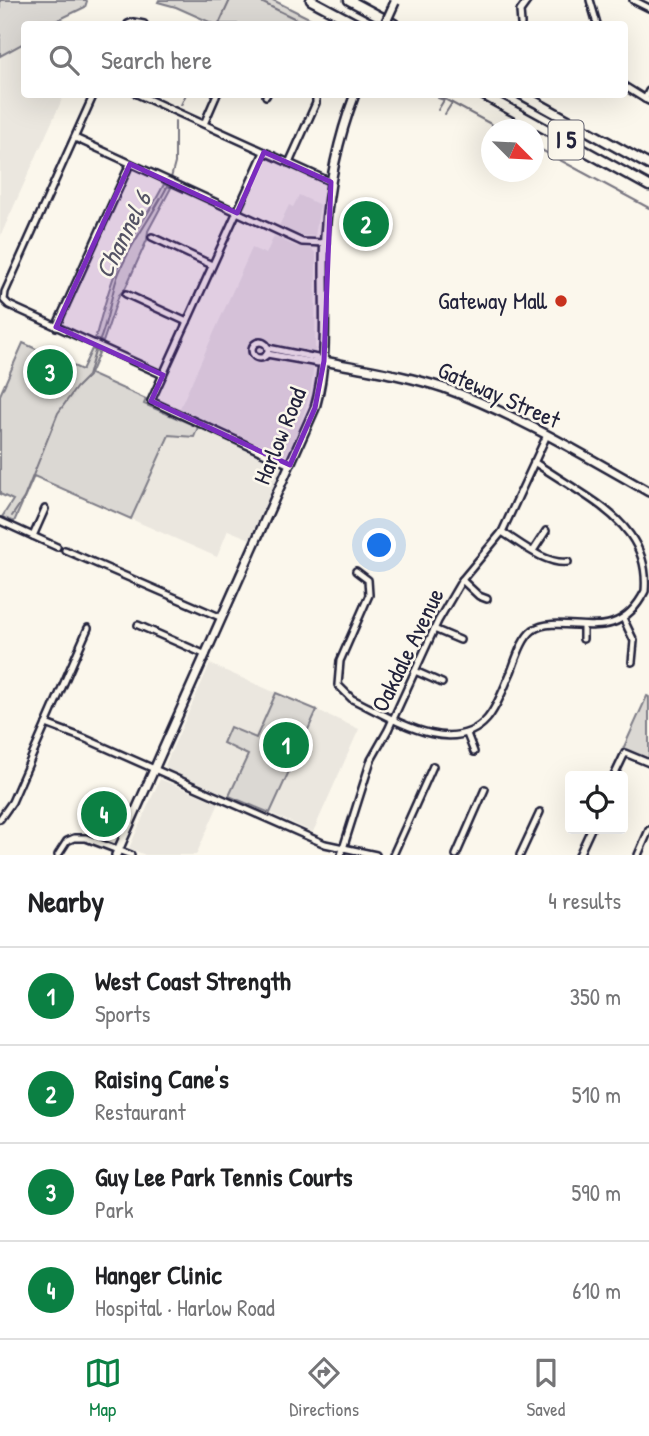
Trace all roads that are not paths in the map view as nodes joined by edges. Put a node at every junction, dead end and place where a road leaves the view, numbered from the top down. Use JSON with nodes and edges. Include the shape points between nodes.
{"nodes":[{"id":1,"x":305,"y":0,"type":"edge"},
{"id":2,"x":311,"y":0,"type":"edge"},
{"id":3,"x":349,"y":0,"type":"edge"},
{"id":4,"x":528,"y":0,"type":"edge"},
{"id":5,"x":590,"y":0,"type":"edge"},
{"id":6,"x":633,"y":0,"type":"edge"},
{"id":7,"x":396,"y":1,"type":"edge"},
{"id":8,"x":649,"y":8,"type":"edge"},
{"id":9,"x":346,"y":19,"type":"junction"},
{"id":10,"x":350,"y":21,"type":"edge"},
{"id":11,"x":386,"y":21,"type":"edge"},
{"id":12,"x":388,"y":21,"type":"edge"},
{"id":13,"x":521,"y":21,"type":"edge"},
{"id":14,"x":596,"y":21,"type":"edge"},
{"id":15,"x":628,"y":89,"type":"edge"},
{"id":16,"x":649,"y":91,"type":"edge"},
{"id":17,"x":92,"y":98,"type":"edge"},
{"id":18,"x":152,"y":98,"type":"edge"},
{"id":19,"x":215,"y":98,"type":"edge"},
{"id":20,"x":316,"y":98,"type":"edge"},
{"id":21,"x":354,"y":98,"type":"edge"},
{"id":22,"x":489,"y":98,"type":"edge"},
{"id":23,"x":528,"y":98,"type":"edge"},
{"id":24,"x":647,"y":100,"type":"edge"},
{"id":25,"x":204,"y":124,"type":"junction"},
{"id":26,"x":75,"y":138,"type":"junction"},
{"id":27,"x":264,"y":152,"type":"junction"},
{"id":28,"x":289,"y":163,"type":"junction"},
{"id":29,"x":130,"y":164,"type":"junction"},
{"id":30,"x":649,"y":165,"type":"edge"},
{"id":31,"x":331,"y":182,"type":"junction"},
{"id":32,"x":649,"y":186,"type":"edge"},
{"id":33,"x":237,"y":212,"type":"junction"},
{"id":34,"x":152,"y":237,"type":"dead end"},
{"id":35,"x":325,"y":243,"type":"junction"},
{"id":36,"x":212,"y":265,"type":"junction"},
{"id":37,"x":126,"y":294,"type":"dead end"},
{"id":38,"x":187,"y":322,"type":"junction"},
{"id":39,"x":56,"y":327,"type":"junction"},
{"id":40,"x":267,"y":351,"type":"dead end"},
{"id":41,"x":324,"y":362,"type":"junction"},
{"id":42,"x":163,"y":375,"type":"junction"},
{"id":43,"x":547,"y":435,"type":"junction"},
{"id":44,"x":534,"y":462,"type":"junction"},
{"id":45,"x":290,"y":466,"type":"junction"},
{"id":46,"x":649,"y":492,"type":"edge"},
{"id":47,"x":45,"y":509,"type":"dead end"},
{"id":48,"x":0,"y":521,"type":"edge"},
{"id":49,"x":502,"y":531,"type":"junction"},
{"id":50,"x":546,"y":531,"type":"dead end"},
{"id":51,"x":33,"y":536,"type":"junction"},
{"id":52,"x":57,"y":547,"type":"dead end"},
{"id":53,"x":65,"y":550,"type":"dead end"},
{"id":54,"x":533,"y":551,"type":"junction"},
{"id":55,"x":568,"y":562,"type":"dead end"},
{"id":56,"x":356,"y":572,"type":"dead end"},
{"id":57,"x":462,"y":580,"type":"junction"},
{"id":58,"x":648,"y":589,"type":"edge"},
{"id":59,"x":487,"y":599,"type":"dead end"},
{"id":60,"x":222,"y":618,"type":"junction"},
{"id":61,"x":624,"y":618,"type":"junction"},
{"id":62,"x":138,"y":625,"type":"dead end"},
{"id":63,"x":583,"y":626,"type":"junction"},
{"id":64,"x":88,"y":628,"type":"dead end"},
{"id":65,"x":434,"y":629,"type":"junction"},
{"id":66,"x":583,"y":639,"type":"dead end"},
{"id":67,"x":460,"y":640,"type":"dead end"},
{"id":68,"x":206,"y":654,"type":"junction"},
{"id":69,"x":632,"y":662,"type":"dead end"},
{"id":70,"x":415,"y":671,"type":"junction"},
{"id":71,"x":442,"y":683,"type":"dead end"},
{"id":72,"x":394,"y":718,"type":"junction"},
{"id":73,"x":46,"y":724,"type":"junction"},
{"id":74,"x":467,"y":734,"type":"junction"},
{"id":75,"x":474,"y":752,"type":"dead end"},
{"id":76,"x":649,"y":763,"type":"edge"},
{"id":77,"x":433,"y":766,"type":"dead end"},
{"id":78,"x":155,"y":770,"type":"junction"},
{"id":79,"x":616,"y":771,"type":"edge"},
{"id":80,"x":485,"y":789,"type":"dead end"},
{"id":81,"x":540,"y":812,"type":"dead end"},
{"id":82,"x":0,"y":819,"type":"edge"},
{"id":83,"x":649,"y":830,"type":"edge"},
{"id":84,"x":589,"y":834,"type":"edge"},
{"id":85,"x":342,"y":852,"type":"edge"},
{"id":86,"x":117,"y":853,"type":"edge"},
{"id":87,"x":58,"y":855,"type":"edge"},
{"id":88,"x":131,"y":855,"type":"edge"},
{"id":89,"x":376,"y":855,"type":"edge"},
{"id":90,"x":393,"y":855,"type":"edge"},
{"id":91,"x":456,"y":855,"type":"edge"},
{"id":92,"x":520,"y":855,"type":"edge"},
{"id":93,"x":579,"y":855,"type":"edge"},
{"id":94,"x":638,"y":855,"type":"edge"}],
"edges":[{"from":1,"to":9,"type":"highway"},
{"from":2,"to":9,"type":"highway"},
{"from":3,"to":12,"type":"highway"},
{"from":4,"to":13,"type":"street","via":[[520,11]]},
{"from":5,"to":14,"type":"street"},
{"from":6,"to":8,"type":"street"},
{"from":7,"to":11,"type":"main road","bridge":true},
{"from":9,"to":10,"type":"highway"},
{"from":15,"to":24,"type":"street"},
{"from":16,"to":24,"type":"street"},
{"from":17,"to":26,"type":"street"},
{"from":18,"to":25,"type":"street"},
{"from":19,"to":25,"type":"street"},
{"from":20,"to":28,"type":"street"},
{"from":21,"to":31,"type":"main road","name":"Harlow Road","via":[[338,141]]},
{"from":22,"to":32,"type":"highway","number":"I 5"},
{"from":23,"to":30,"type":"highway","number":"I 5"},
{"from":25,"to":27,"type":"street"},
{"from":26,"to":29,"type":"street"},
{"from":26,"to":39,"type":"street","via":[[4,300]]},
{"from":27,"to":28,"type":"street"},
{"from":27,"to":33,"type":"street"},
{"from":28,"to":31,"type":"street"},
{"from":29,"to":33,"type":"street"},
{"from":29,"to":39,"type":"street"},
{"from":31,"to":35,"type":"main road","name":"Harlow Road"},
{"from":33,"to":35,"type":"street","via":[[302,242]]},
{"from":33,"to":36,"type":"street"},
{"from":34,"to":36,"type":"street"},
{"from":35,"to":41,"type":"main road","name":"Harlow Road"},
{"from":36,"to":38,"type":"street"},
{"from":37,"to":38,"type":"street"},
{"from":38,"to":42,"type":"street"},
{"from":39,"to":42,"type":"street"},
{"from":40,"to":41,"type":"street","name":"Gateway Street"},
{"from":41,"to":43,"type":"main road","name":"Gateway Street","via":[[442,387]]},
{"from":41,"to":45,"type":"main road","name":"Harlow Road","via":[[315,408]]},
{"from":42,"to":45,"type":"street","via":[[151,401]]},
{"from":43,"to":44,"type":"street","name":"Oakdale Avenue"},
{"from":43,"to":46,"type":"main road","name":"Gateway Street"},
{"from":44,"to":49,"type":"street","name":"Oakdale Avenue"},
{"from":44,"to":58,"type":"street","via":[[624,520],[638,536],[649,561]]},
{"from":45,"to":60,"type":"main road","name":"Harlow Road"},
{"from":47,"to":51,"type":"street"},
{"from":48,"to":51,"type":"street"},
{"from":49,"to":54,"type":"street"},
{"from":49,"to":57,"type":"street","name":"Oakdale Avenue"},
{"from":50,"to":54,"type":"street"},
{"from":51,"to":52,"type":"street"},
{"from":53,"to":60,"type":"street"},
{"from":54,"to":55,"type":"street"},
{"from":56,"to":72,"type":"street","via":[[368,580],[369,595],[340,661],[338,685],[352,699]]},
{"from":57,"to":59,"type":"street"},
{"from":57,"to":65,"type":"street","name":"Oakdale Avenue"},
{"from":58,"to":61,"type":"street"},
{"from":60,"to":68,"type":"main road","name":"Harlow Road"},
{"from":61,"to":63,"type":"street"},
{"from":61,"to":69,"type":"street","via":[[635,640]]},
{"from":62,"to":68,"type":"street"},
{"from":63,"to":66,"type":"street"},
{"from":63,"to":74,"type":"street","via":[[534,629],[488,718]]},
{"from":64,"to":73,"type":"street"},
{"from":65,"to":67,"type":"street"},
{"from":65,"to":70,"type":"street","name":"Oakdale Avenue"},
{"from":68,"to":78,"type":"main road","name":"Harlow Road"},
{"from":70,"to":71,"type":"street"},
{"from":70,"to":72,"type":"street","name":"Oakdale Avenue"},
{"from":72,"to":74,"type":"street","via":[[432,735]]},
{"from":72,"to":85,"type":"street","name":"Oakdale Avenue","via":[[371,760]]},
{"from":73,"to":78,"type":"street"},
{"from":73,"to":82,"type":"street"},
{"from":74,"to":75,"type":"street"},
{"from":76,"to":79,"type":"street","via":[[625,753]]},
{"from":77,"to":90,"type":"street"},
{"from":78,"to":85,"type":"street"},
{"from":78,"to":86,"type":"main road","name":"Harlow Road"},
{"from":80,"to":91,"type":"street"},
{"from":81,"to":92,"type":"street"},
{"from":83,"to":94,"type":"street"},
{"from":84,"to":93,"type":"street"},
{"from":85,"to":89,"type":"street"},
{"from":86,"to":87,"type":"street","via":[[81,837],[67,841]]},
{"from":86,"to":88,"type":"street"}]}
